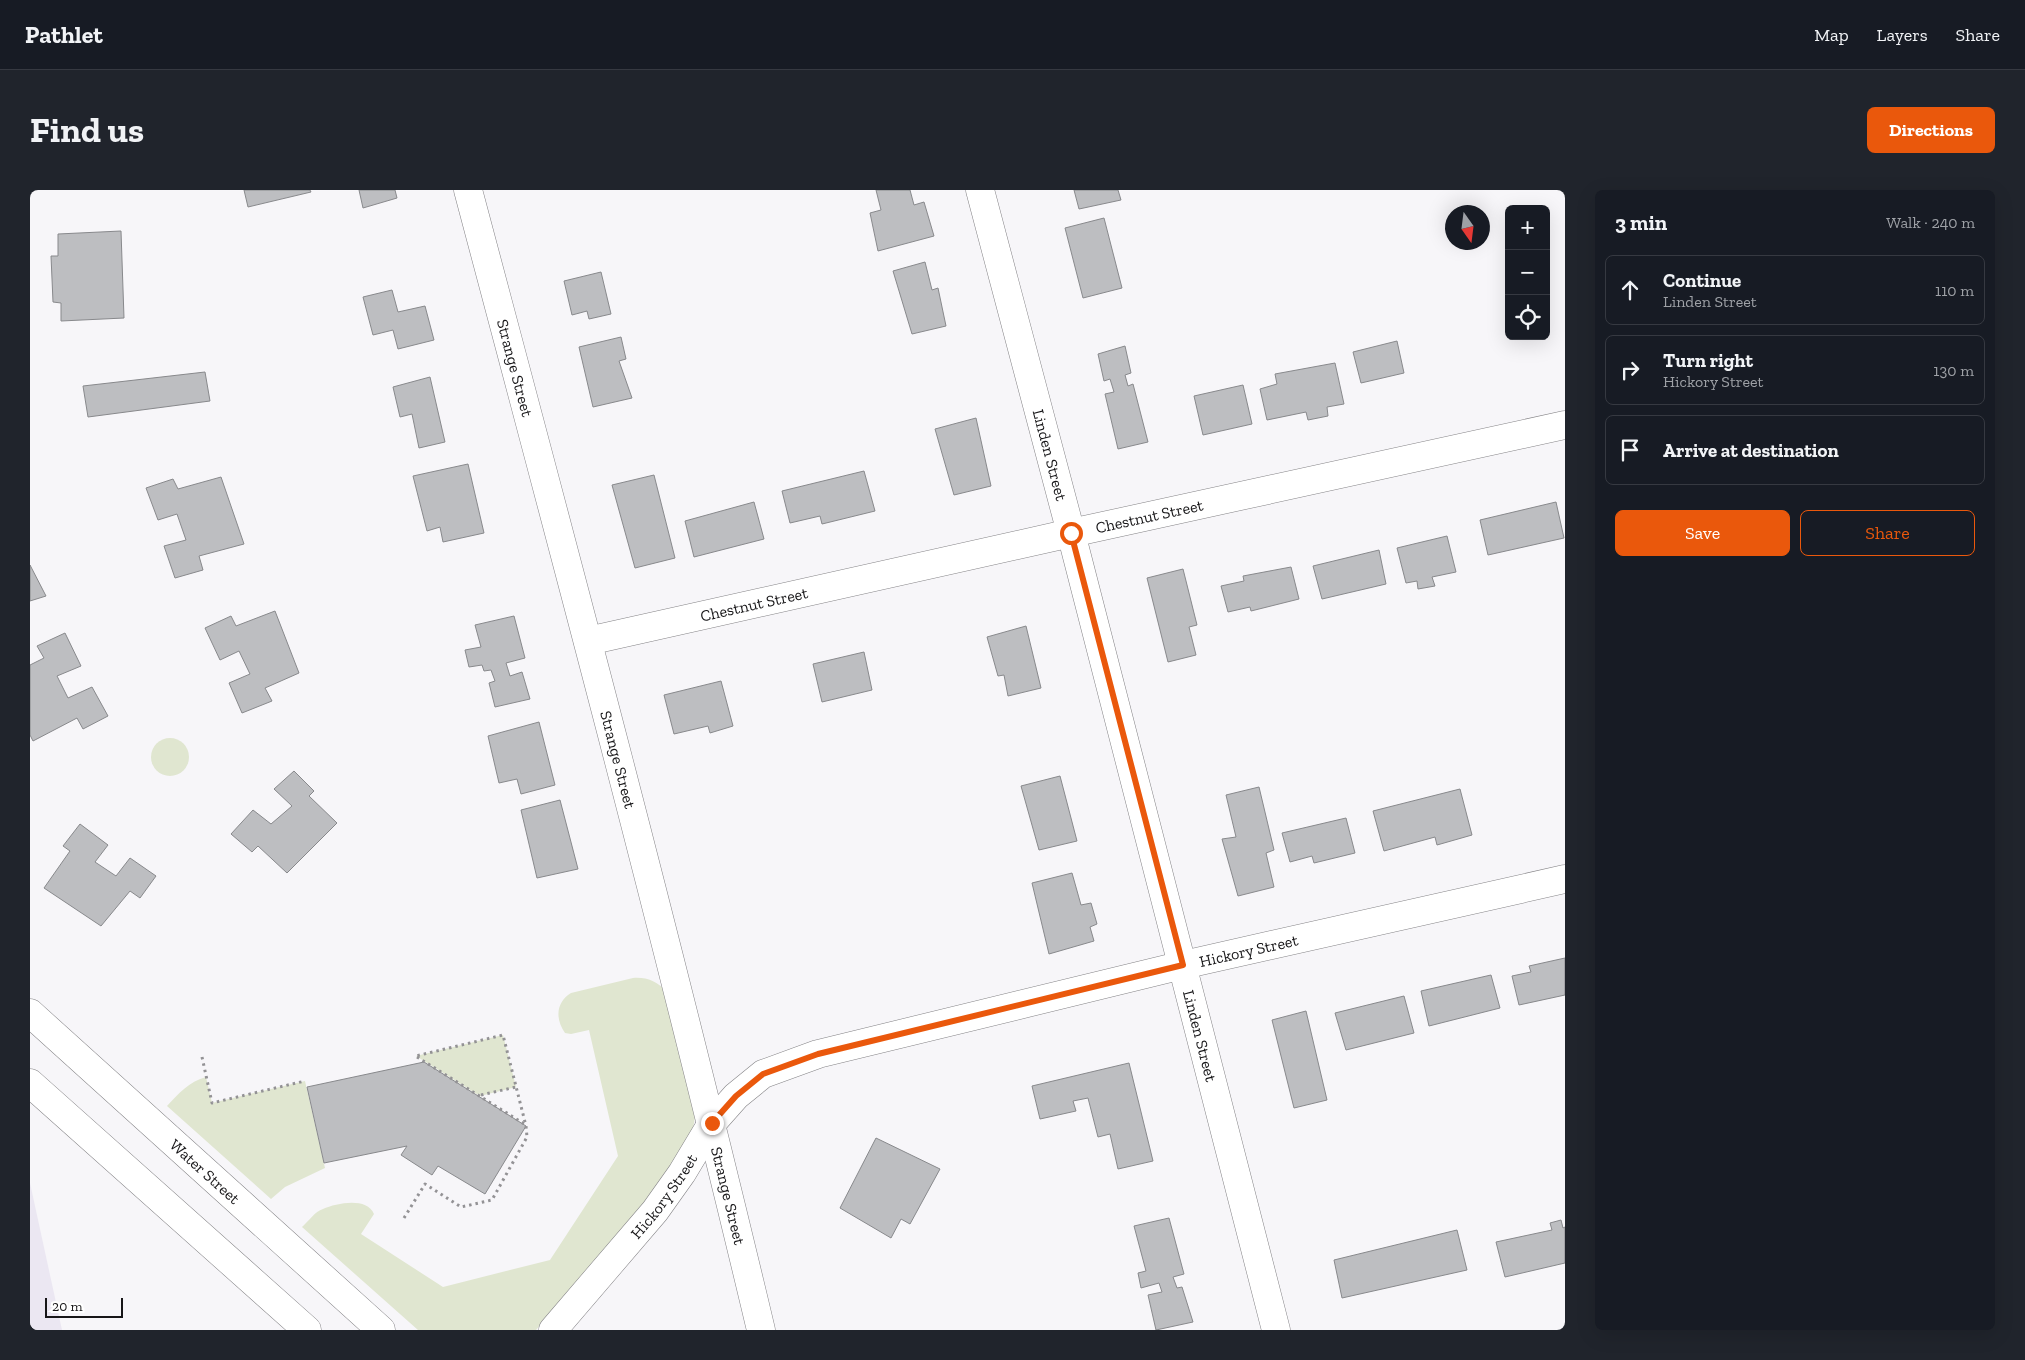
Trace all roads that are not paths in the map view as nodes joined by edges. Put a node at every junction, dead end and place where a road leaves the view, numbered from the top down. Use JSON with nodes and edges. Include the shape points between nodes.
{"nodes":[{"id":1,"x":468,"y":190,"type":"edge"},
{"id":2,"x":980,"y":190,"type":"edge"},
{"id":3,"x":1565,"y":425,"type":"edge"},
{"id":4,"x":1071,"y":533,"type":"junction"},
{"id":5,"x":588,"y":641,"type":"junction"},
{"id":6,"x":1565,"y":880,"type":"edge"},
{"id":7,"x":1183,"y":965,"type":"junction"},
{"id":8,"x":30,"y":1014,"type":"edge"},
{"id":9,"x":30,"y":1083,"type":"edge"},
{"id":10,"x":712,"y":1123,"type":"junction"},
{"id":11,"x":307,"y":1330,"type":"edge"},
{"id":12,"x":381,"y":1330,"type":"edge"},
{"id":13,"x":553,"y":1330,"type":"edge"},
{"id":14,"x":761,"y":1330,"type":"edge"},
{"id":15,"x":1276,"y":1330,"type":"edge"}],
"edges":[{"from":1,"to":5,"type":"street","name":"Strange Street"},
{"from":2,"to":4,"type":"street","name":"Linden Street"},
{"from":3,"to":4,"type":"street","name":"Chestnut Street"},
{"from":4,"to":5,"type":"street","name":"Chestnut Street"},
{"from":4,"to":7,"type":"street","name":"Linden Street"},
{"from":5,"to":10,"type":"street","name":"Strange Street"},
{"from":6,"to":7,"type":"street","name":"Hickory Street"},
{"from":7,"to":10,"type":"street","name":"Hickory Street","via":[[818,1054],[763,1074],[736,1096]]},
{"from":7,"to":15,"type":"street","name":"Linden Street"},
{"from":8,"to":12,"type":"street","name":"Water Street"},
{"from":9,"to":11,"type":"street"},
{"from":10,"to":13,"type":"street","name":"Hickory Street","via":[[655,1211]]},
{"from":10,"to":14,"type":"street","name":"Strange Street"}]}
